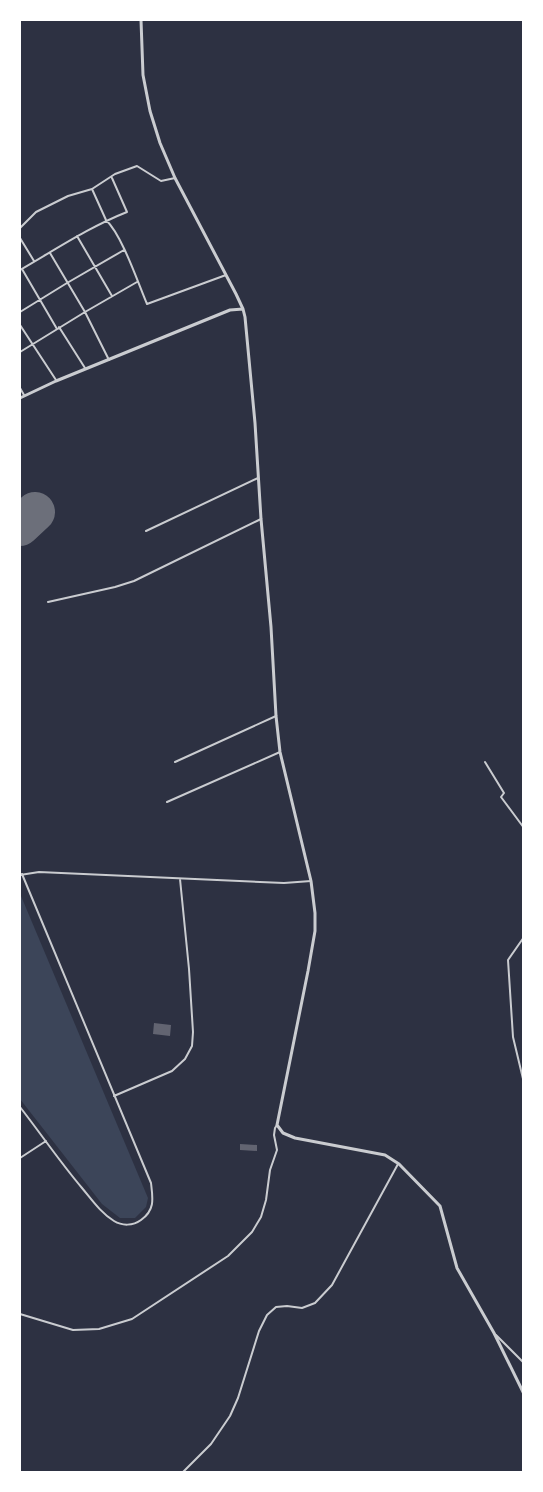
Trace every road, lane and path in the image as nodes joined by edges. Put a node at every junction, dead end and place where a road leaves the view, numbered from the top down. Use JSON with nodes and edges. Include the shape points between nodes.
{"nodes":[{"id":1,"x":141,"y":20,"type":"edge"},
{"id":2,"x":112,"y":177,"type":"junction"},
{"id":3,"x":175,"y":178,"type":"junction"},
{"id":4,"x":92,"y":189,"type":"junction"},
{"id":5,"x":106,"y":220,"type":"junction"},
{"id":6,"x":20,"y":228,"type":"edge"},
{"id":7,"x":77,"y":236,"type":"junction"},
{"id":8,"x":20,"y":238,"type":"edge"},
{"id":9,"x":124,"y":250,"type":"junction"},
{"id":10,"x":50,"y":253,"type":"junction"},
{"id":11,"x":34,"y":261,"type":"junction"},
{"id":12,"x":95,"y":266,"type":"junction"},
{"id":13,"x":21,"y":270,"type":"edge"},
{"id":14,"x":226,"y":275,"type":"junction"},
{"id":15,"x":137,"y":282,"type":"junction"},
{"id":16,"x":67,"y":283,"type":"junction"},
{"id":17,"x":112,"y":296,"type":"junction"},
{"id":18,"x":39,"y":300,"type":"junction"},
{"id":19,"x":243,"y":309,"type":"junction"},
{"id":20,"x":20,"y":312,"type":"edge"},
{"id":21,"x":85,"y":312,"type":"junction"},
{"id":22,"x":20,"y":325,"type":"edge"},
{"id":23,"x":58,"y":328,"type":"junction"},
{"id":24,"x":32,"y":345,"type":"junction"},
{"id":25,"x":20,"y":352,"type":"edge"},
{"id":26,"x":110,"y":360,"type":"junction"},
{"id":27,"x":85,"y":370,"type":"junction"},
{"id":28,"x":56,"y":381,"type":"junction"},
{"id":29,"x":20,"y":388,"type":"edge"},
{"id":30,"x":25,"y":396,"type":"junction"},
{"id":31,"x":20,"y":398,"type":"edge"},
{"id":32,"x":258,"y":478,"type":"junction"},
{"id":33,"x":261,"y":519,"type":"junction"},
{"id":34,"x":146,"y":531,"type":"dead end"},
{"id":35,"x":48,"y":602,"type":"dead end"},
{"id":36,"x":276,"y":716,"type":"junction"},
{"id":37,"x":280,"y":752,"type":"junction"},
{"id":38,"x":175,"y":762,"type":"dead end"},
{"id":39,"x":485,"y":762,"type":"dead end"},
{"id":40,"x":167,"y":801,"type":"dead end"},
{"id":41,"x":524,"y":828,"type":"edge"},
{"id":42,"x":21,"y":875,"type":"edge"},
{"id":43,"x":180,"y":879,"type":"junction"},
{"id":44,"x":311,"y":881,"type":"junction"},
{"id":45,"x":524,"y":937,"type":"edge"},
{"id":46,"x":524,"y":1083,"type":"edge"},
{"id":47,"x":114,"y":1096,"type":"junction"},
{"id":48,"x":20,"y":1107,"type":"edge"},
{"id":49,"x":277,"y":1125,"type":"junction"},
{"id":50,"x":46,"y":1141,"type":"junction"},
{"id":51,"x":20,"y":1158,"type":"edge"},
{"id":52,"x":399,"y":1164,"type":"junction"},
{"id":53,"x":20,"y":1314,"type":"edge"},
{"id":54,"x":494,"y":1333,"type":"junction"},
{"id":55,"x":524,"y":1363,"type":"edge"},
{"id":56,"x":524,"y":1394,"type":"edge"},
{"id":57,"x":183,"y":1473,"type":"edge"}],
"edges":[{"from":1,"to":3,"type":"street","via":[[143,75],[150,111]]},
{"from":2,"to":3,"type":"street","via":[[137,166],[161,181]]},
{"from":2,"to":4,"type":"street"},
{"from":2,"to":5,"type":"street","via":[[127,212]]},
{"from":3,"to":14,"type":"street"},
{"from":4,"to":5,"type":"street"},
{"from":4,"to":6,"type":"street","via":[[68,195],[36,212]]},
{"from":5,"to":7,"type":"street"},
{"from":5,"to":9,"type":"street"},
{"from":7,"to":10,"type":"street"},
{"from":7,"to":12,"type":"street"},
{"from":8,"to":11,"type":"street"},
{"from":9,"to":12,"type":"street"},
{"from":9,"to":15,"type":"street"},
{"from":10,"to":11,"type":"street"},
{"from":10,"to":16,"type":"street"},
{"from":11,"to":13,"type":"street"},
{"from":12,"to":16,"type":"street"},
{"from":12,"to":17,"type":"street"},
{"from":13,"to":18,"type":"street"},
{"from":14,"to":15,"type":"street","via":[[147,304]]},
{"from":14,"to":19,"type":"street"},
{"from":15,"to":17,"type":"street"},
{"from":16,"to":18,"type":"street"},
{"from":16,"to":21,"type":"street"},
{"from":17,"to":21,"type":"street"},
{"from":18,"to":20,"type":"street"},
{"from":18,"to":23,"type":"street"},
{"from":19,"to":26,"type":"street","via":[[230,310]]},
{"from":19,"to":32,"type":"street"},
{"from":21,"to":23,"type":"street"},
{"from":21,"to":26,"type":"street"},
{"from":22,"to":24,"type":"street"},
{"from":23,"to":24,"type":"street"},
{"from":23,"to":27,"type":"street"},
{"from":24,"to":25,"type":"street"},
{"from":24,"to":28,"type":"street"},
{"from":26,"to":27,"type":"street"},
{"from":27,"to":28,"type":"street"},
{"from":28,"to":30,"type":"street"},
{"from":29,"to":30,"type":"street"},
{"from":30,"to":31,"type":"street"},
{"from":32,"to":33,"type":"street"},
{"from":32,"to":34,"type":"street"},
{"from":33,"to":35,"type":"street","via":[[134,581]]},
{"from":33,"to":36,"type":"street"},
{"from":36,"to":37,"type":"street"},
{"from":36,"to":38,"type":"street"},
{"from":37,"to":40,"type":"street"},
{"from":37,"to":44,"type":"street"},
{"from":39,"to":41,"type":"street","via":[[504,793],[501,797]]},
{"from":42,"to":43,"type":"street","via":[[39,872]]},
{"from":42,"to":47,"type":"street"},
{"from":43,"to":44,"type":"street"},
{"from":43,"to":47,"type":"street","via":[[192,1046],[172,1071]]},
{"from":44,"to":49,"type":"street","via":[[315,931]]},
{"from":45,"to":46,"type":"street","via":[[508,960],[513,1037]]},
{"from":47,"to":50,"type":"street","via":[[151,1183],[150,1211],[137,1223],[117,1223],[102,1212]]},
{"from":48,"to":50,"type":"street"},
{"from":49,"to":52,"type":"street","via":[[295,1138],[385,1155]]},
{"from":49,"to":53,"type":"street","via":[[277,1150],[261,1216],[252,1232],[228,1256],[132,1319],[99,1329],[73,1330]]},
{"from":50,"to":51,"type":"street"},
{"from":52,"to":54,"type":"street","via":[[440,1206],[457,1268]]},
{"from":52,"to":57,"type":"street","via":[[332,1285],[315,1303],[302,1308],[276,1307],[267,1315],[230,1416],[211,1444]]},
{"from":54,"to":55,"type":"street"},
{"from":54,"to":56,"type":"street"}]}
